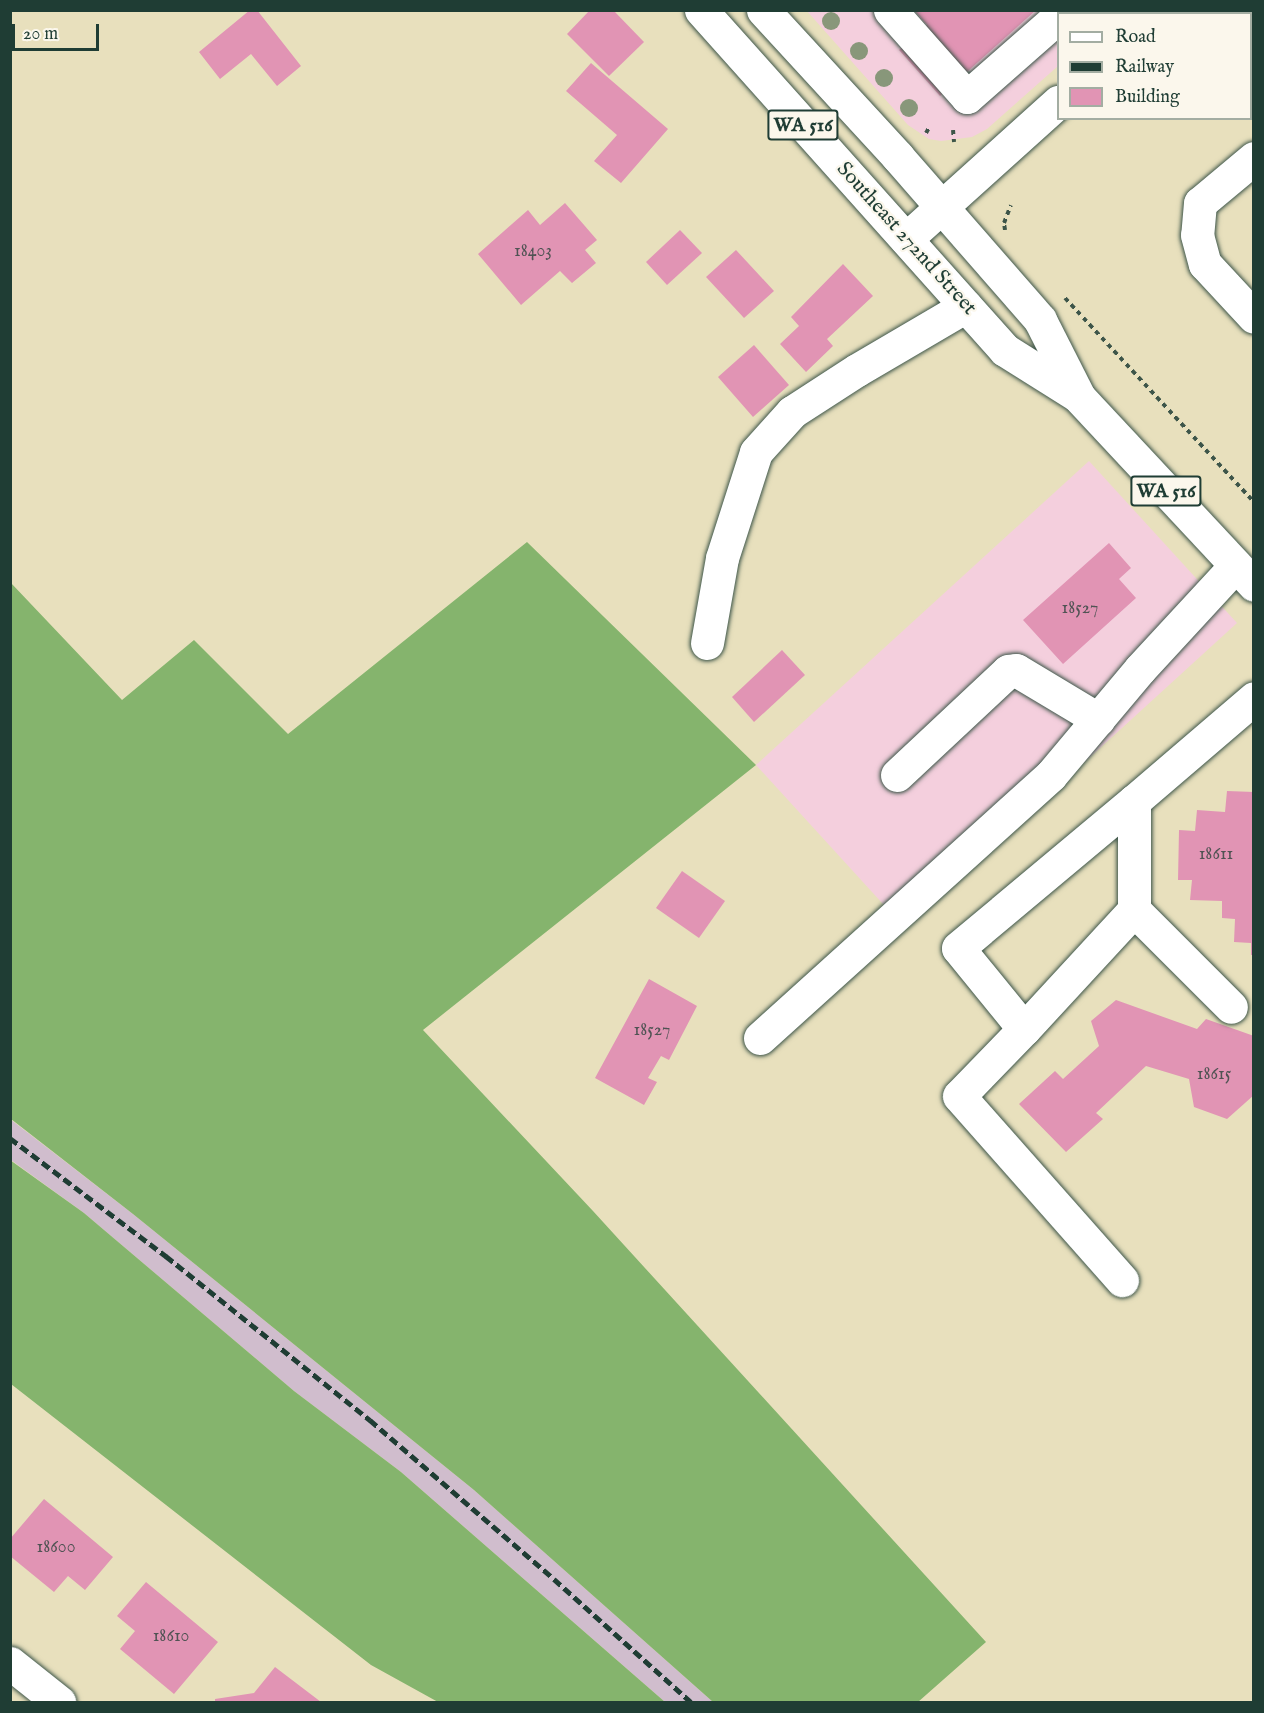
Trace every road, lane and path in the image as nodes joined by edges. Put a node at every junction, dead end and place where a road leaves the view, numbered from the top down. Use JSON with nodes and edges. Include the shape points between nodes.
{"nodes":[{"id":1,"x":700,"y":10,"type":"edge"},
{"id":2,"x":763,"y":10,"type":"edge"},
{"id":3,"x":890,"y":10,"type":"edge"},
{"id":4,"x":1057,"y":19,"type":"edge"},
{"id":5,"x":1057,"y":104,"type":"edge"},
{"id":6,"x":930,"y":126,"type":"dead end"},
{"id":7,"x":953,"y":129,"type":"dead end"},
{"id":8,"x":926,"y":133,"type":"dead end"},
{"id":9,"x":954,"y":142,"type":"dead end"},
{"id":10,"x":1254,"y":158,"type":"edge"},
{"id":11,"x":1011,"y":205,"type":"dead end"},
{"id":12,"x":942,"y":207,"type":"junction"},
{"id":13,"x":1005,"y":233,"type":"dead end"},
{"id":14,"x":906,"y":239,"type":"junction"},
{"id":15,"x":1061,"y":293,"type":"dead end"},
{"id":16,"x":966,"y":306,"type":"junction"},
{"id":17,"x":1254,"y":317,"type":"edge"},
{"id":18,"x":1078,"y":396,"type":"junction"},
{"id":19,"x":1254,"y":502,"type":"edge"},
{"id":20,"x":1244,"y":575,"type":"edge"},
{"id":21,"x":707,"y":643,"type":"dead end"},
{"id":22,"x":1254,"y":698,"type":"edge"},
{"id":23,"x":1098,"y":719,"type":"junction"},
{"id":24,"x":897,"y":775,"type":"dead end"},
{"id":25,"x":1134,"y":801,"type":"junction"},
{"id":26,"x":1134,"y":910,"type":"junction"},
{"id":27,"x":1231,"y":1007,"type":"dead end"},
{"id":28,"x":1024,"y":1029,"type":"junction"},
{"id":29,"x":760,"y":1038,"type":"dead end"},
{"id":30,"x":1122,"y":1280,"type":"dead end"},
{"id":31,"x":10,"y":1663,"type":"edge"},
{"id":32,"x":59,"y":1702,"type":"edge"}],
"edges":[{"from":1,"to":14,"type":"main road","name":"Southeast 272nd Street","number":"WA 516"},
{"from":2,"to":12,"type":"main road","name":"Southeast 272nd Street","number":"WA 516"},
{"from":3,"to":4,"type":"main road","via":[[967,97]]},
{"from":5,"to":12,"type":"main road"},
{"from":6,"to":8,"type":"path"},
{"from":7,"to":9,"type":"path"},
{"from":10,"to":17,"type":"main road","via":[[1200,203],[1197,235],[1205,264]]},
{"from":11,"to":13,"type":"path","via":[[1004,223]]},
{"from":12,"to":14,"type":"main road"},
{"from":12,"to":18,"type":"main road","name":"Southeast 272nd Street","number":"WA 516","via":[[1040,320]]},
{"from":14,"to":16,"type":"main road","name":"Southeast 272nd Street","number":"WA 516"},
{"from":15,"to":19,"type":"path"},
{"from":16,"to":18,"type":"main road","name":"Southeast 272nd Street","number":"WA 516","via":[[1005,350]]},
{"from":16,"to":21,"type":"main road","via":[[792,412],[756,452],[722,558]]},
{"from":18,"to":20,"type":"main road","name":"Southeast 272nd Street","number":"WA 516"},
{"from":20,"to":23,"type":"main road","via":[[1140,669]]},
{"from":22,"to":25,"type":"main road"},
{"from":23,"to":24,"type":"main road","via":[[1016,670],[1008,671]]},
{"from":23,"to":29,"type":"main road","via":[[1051,775]]},
{"from":25,"to":26,"type":"main road"},
{"from":25,"to":28,"type":"main road","via":[[958,948]]},
{"from":26,"to":27,"type":"main road"},
{"from":26,"to":28,"type":"main road"},
{"from":28,"to":30,"type":"main road","via":[[959,1096]]},
{"from":31,"to":32,"type":"main road"}]}
